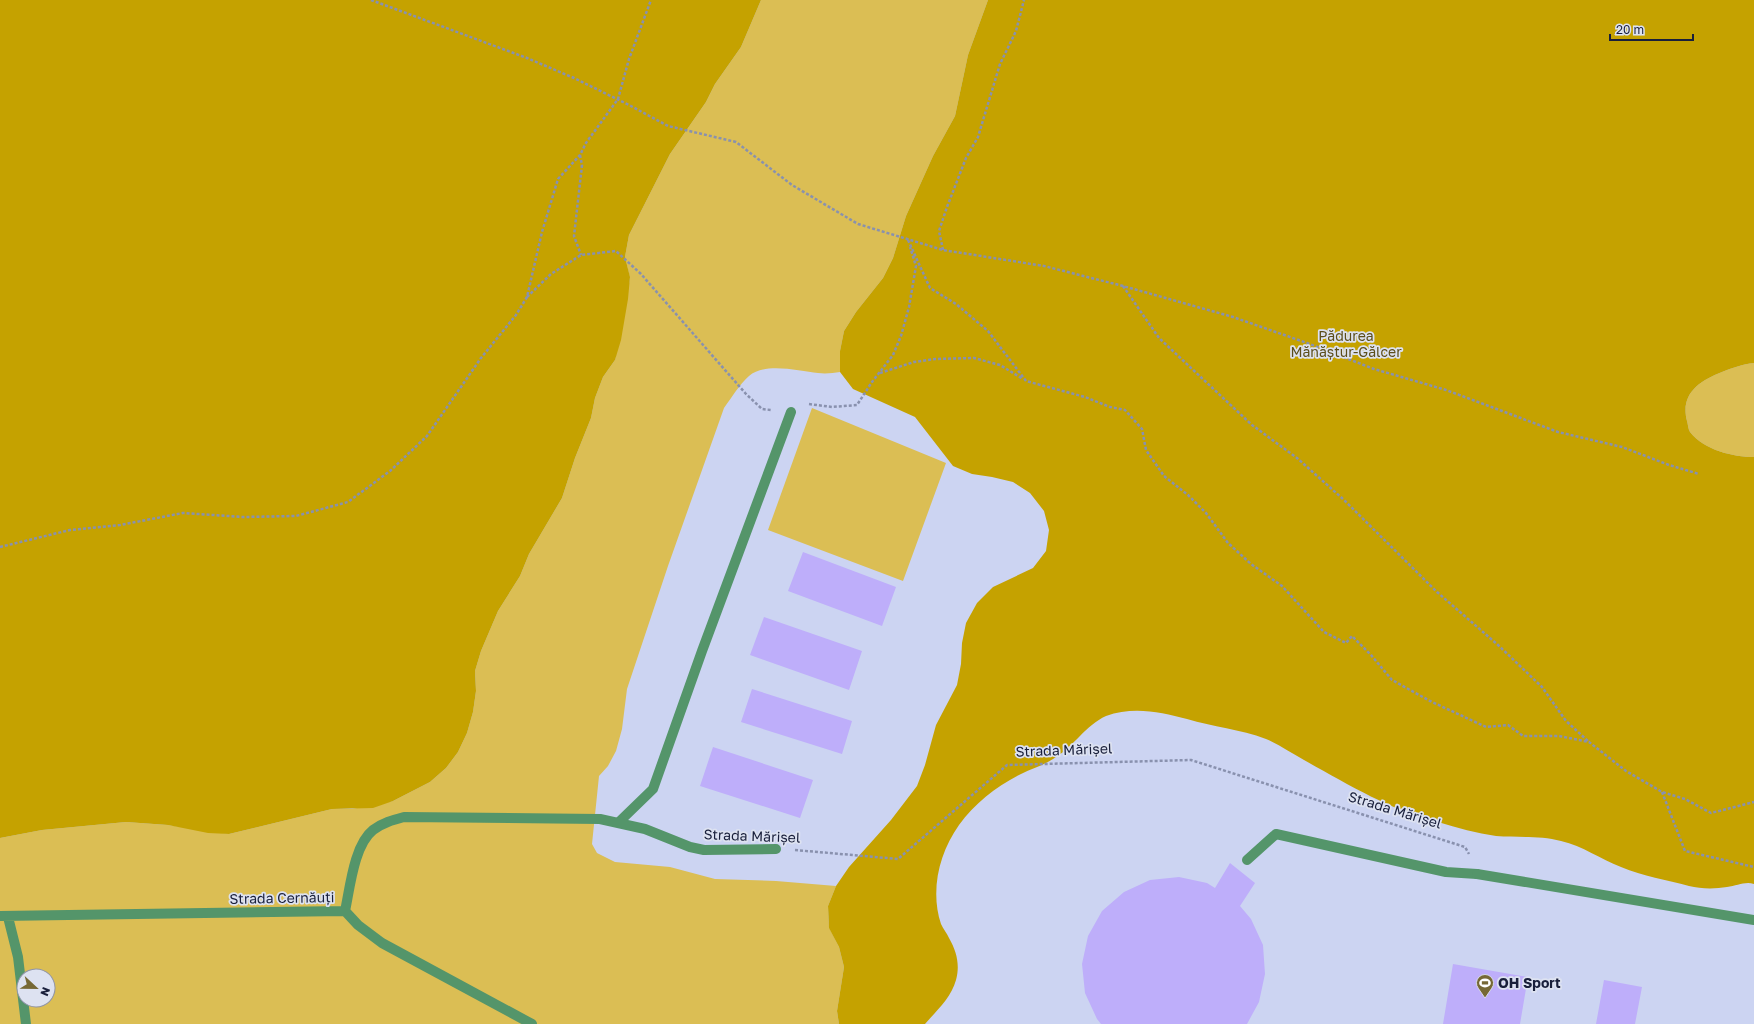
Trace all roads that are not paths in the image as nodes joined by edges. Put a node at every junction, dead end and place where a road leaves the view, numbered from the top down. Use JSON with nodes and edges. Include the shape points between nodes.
{"nodes":[{"id":1,"x":791,"y":412,"type":"road end"},
{"id":2,"x":619,"y":822,"type":"junction"},
{"id":3,"x":776,"y":849,"type":"road end"},
{"id":4,"x":1247,"y":860,"type":"dead end"},
{"id":5,"x":345,"y":911,"type":"junction"},
{"id":6,"x":4,"y":916,"type":"edge"},
{"id":7,"x":1754,"y":920,"type":"edge"},
{"id":8,"x":26,"y":1024,"type":"edge"},
{"id":9,"x":532,"y":1024,"type":"edge"}],
"edges":[{"from":1,"to":2,"type":"street","via":[[653,789]]},
{"from":2,"to":3,"type":"street","name":"Strada Mărișel","via":[[704,850]]},
{"from":2,"to":5,"type":"street","name":"Strada Mărișel","via":[[600,819],[404,817],[387,822],[372,831],[362,844]]},
{"from":4,"to":7,"type":"street","via":[[1276,834],[1446,872],[1477,874]]},
{"from":5,"to":6,"type":"street","name":"Strada Cernăuți"},
{"from":5,"to":9,"type":"street","name":"Strada Cernăuți","via":[[358,925],[382,943]]},
{"from":6,"to":8,"type":"street","via":[[18,957]]}]}
